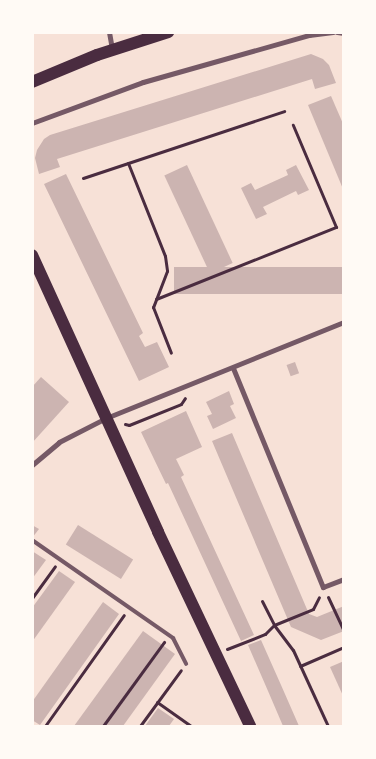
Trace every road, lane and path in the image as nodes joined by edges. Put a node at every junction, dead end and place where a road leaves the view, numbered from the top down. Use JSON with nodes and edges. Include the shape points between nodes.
{"nodes":[{"id":1,"x":109,"y":32,"type":"edge"},
{"id":2,"x":168,"y":32,"type":"edge"},
{"id":3,"x":333,"y":32,"type":"edge"},
{"id":4,"x":337,"y":32,"type":"edge"},
{"id":5,"x":344,"y":33,"type":"edge"},
{"id":6,"x":112,"y":50,"type":"junction"},
{"id":7,"x":32,"y":82,"type":"edge"},
{"id":8,"x":284,"y":111,"type":"dead end"},
{"id":9,"x":32,"y":123,"type":"edge"},
{"id":10,"x":293,"y":125,"type":"dead end"},
{"id":11,"x":128,"y":164,"type":"junction"},
{"id":12,"x":83,"y":178,"type":"dead end"},
{"id":13,"x":32,"y":254,"type":"edge"},
{"id":14,"x":156,"y":299,"type":"junction"},
{"id":15,"x":344,"y":322,"type":"edge"},
{"id":16,"x":171,"y":353,"type":"dead end"},
{"id":17,"x":233,"y":368,"type":"junction"},
{"id":18,"x":106,"y":418,"type":"junction"},
{"id":19,"x":32,"y":465,"type":"edge"},
{"id":20,"x":32,"y":540,"type":"edge"},
{"id":21,"x":60,"y":559,"type":"junction"},
{"id":22,"x":344,"y":579,"type":"edge"},
{"id":23,"x":323,"y":587,"type":"junction"},
{"id":24,"x":32,"y":598,"type":"edge"},
{"id":25,"x":262,"y":601,"type":"dead end"},
{"id":26,"x":129,"y":608,"type":"junction"},
{"id":27,"x":274,"y":625,"type":"junction"},
{"id":28,"x":344,"y":632,"type":"edge"},
{"id":29,"x":168,"y":636,"type":"junction"},
{"id":30,"x":236,"y":645,"type":"dead end"},
{"id":31,"x":344,"y":647,"type":"edge"},
{"id":32,"x":186,"y":664,"type":"joint"},
{"id":33,"x":300,"y":666,"type":"junction"},
{"id":34,"x":158,"y":702,"type":"junction"},
{"id":35,"x":45,"y":726,"type":"edge"},
{"id":36,"x":102,"y":726,"type":"edge"},
{"id":37,"x":140,"y":726,"type":"edge"},
{"id":38,"x":191,"y":726,"type":"edge"},
{"id":39,"x":250,"y":726,"type":"edge"},
{"id":40,"x":328,"y":726,"type":"edge"}],
"edges":[{"from":1,"to":6,"type":"street"},
{"from":2,"to":6,"type":"main road"},
{"from":3,"to":9,"type":"street","via":[[309,35],[143,82]]},
{"from":4,"to":5,"type":"street"},
{"from":6,"to":7,"type":"main road"},
{"from":8,"to":11,"type":"path"},
{"from":10,"to":14,"type":"path","via":[[336,227]]},
{"from":11,"to":12,"type":"path"},
{"from":11,"to":14,"type":"path","via":[[165,256],[167,271]]},
{"from":13,"to":18,"type":"main road"},
{"from":14,"to":16,"type":"path","via":[[155,315]]},
{"from":15,"to":17,"type":"street"},
{"from":17,"to":18,"type":"street"},
{"from":17,"to":23,"type":"street"},
{"from":18,"to":19,"type":"street","via":[[60,442]]},
{"from":18,"to":39,"type":"main road"},
{"from":20,"to":21,"type":"lane"},
{"from":21,"to":24,"type":"path"},
{"from":21,"to":26,"type":"lane"},
{"from":22,"to":23,"type":"street"},
{"from":23,"to":27,"type":"path","via":[[313,609]]},
{"from":23,"to":28,"type":"path"},
{"from":25,"to":27,"type":"path"},
{"from":26,"to":29,"type":"lane"},
{"from":26,"to":35,"type":"path"},
{"from":27,"to":30,"type":"path","via":[[265,634]]},
{"from":27,"to":33,"type":"path","via":[[293,650]]},
{"from":29,"to":32,"type":"lane"},
{"from":29,"to":36,"type":"path"},
{"from":31,"to":33,"type":"path"},
{"from":32,"to":34,"type":"path"},
{"from":33,"to":40,"type":"path"},
{"from":34,"to":37,"type":"path"},
{"from":34,"to":38,"type":"path"}]}
